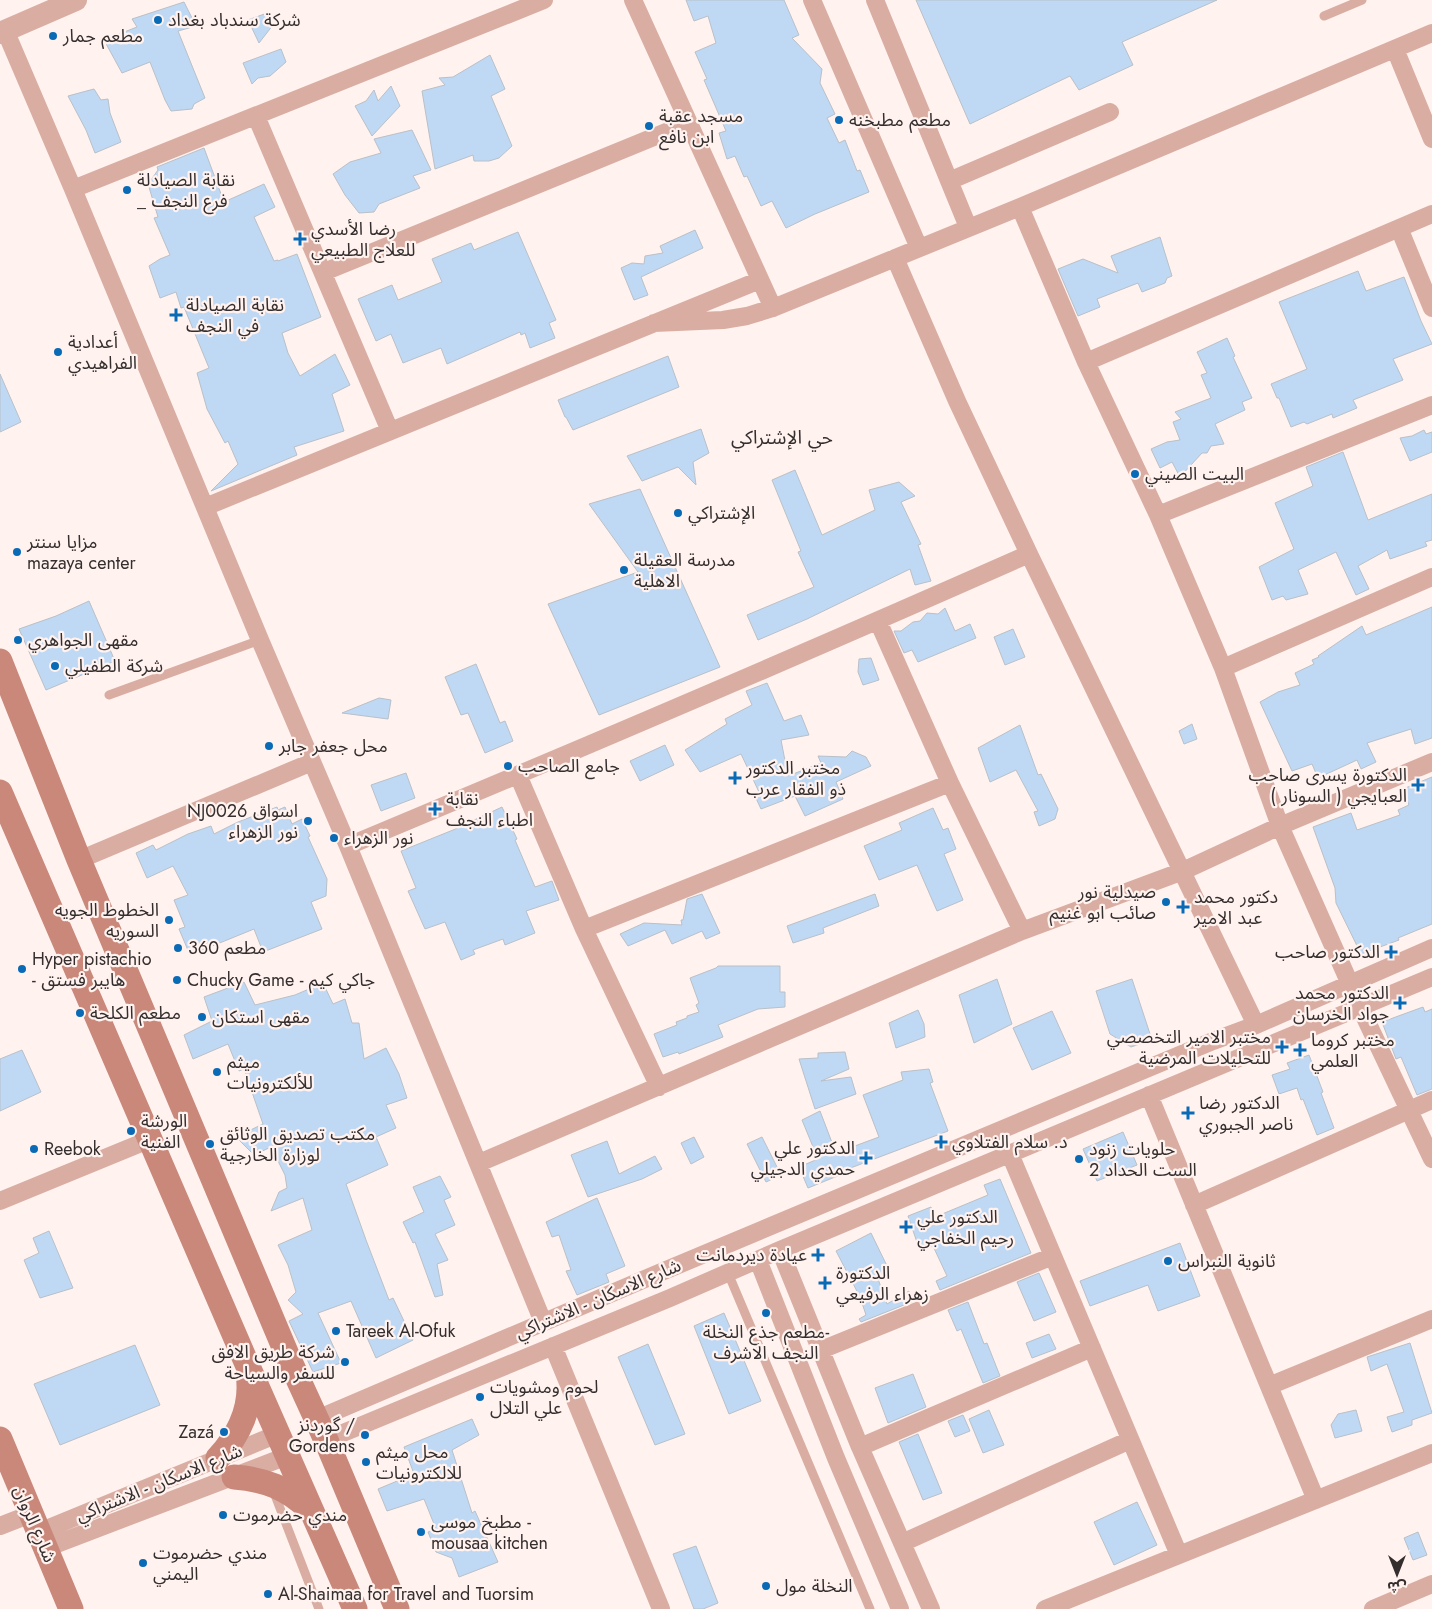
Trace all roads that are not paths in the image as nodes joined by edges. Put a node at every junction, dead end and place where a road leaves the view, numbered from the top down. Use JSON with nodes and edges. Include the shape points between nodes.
{"nodes":[{"id":1,"x":76,"y":0,"type":"edge"},
{"id":2,"x":544,"y":0,"type":"edge"},
{"id":3,"x":633,"y":0,"type":"edge"},
{"id":4,"x":812,"y":0,"type":"edge"},
{"id":5,"x":875,"y":0,"type":"edge"},
{"id":6,"x":1362,"y":0,"type":"edge"},
{"id":7,"x":1324,"y":16,"type":"dead end"},
{"id":8,"x":2,"y":32,"type":"edge"},
{"id":9,"x":1432,"y":33,"type":"edge"},
{"id":10,"x":1395,"y":49,"type":"junction"},
{"id":11,"x":1110,"y":112,"type":"dead end"},
{"id":12,"x":256,"y":116,"type":"junction"},
{"id":13,"x":688,"y":123,"type":"junction"},
{"id":14,"x":1432,"y":138,"type":"edge"},
{"id":15,"x":949,"y":181,"type":"junction"},
{"id":16,"x":73,"y":189,"type":"junction"},
{"id":17,"x":1020,"y":207,"type":"junction"},
{"id":18,"x":1432,"y":214,"type":"edge"},
{"id":19,"x":968,"y":227,"type":"junction"},
{"id":20,"x":1399,"y":228,"type":"junction"},
{"id":21,"x":919,"y":248,"type":"junction"},
{"id":22,"x":895,"y":258,"type":"junction"},
{"id":23,"x":324,"y":272,"type":"junction"},
{"id":24,"x":760,"y":280,"type":"junction"},
{"id":25,"x":773,"y":308,"type":"junction"},
{"id":26,"x":1432,"y":308,"type":"edge"},
{"id":27,"x":654,"y":324,"type":"junction"},
{"id":28,"x":1086,"y":362,"type":"junction"},
{"id":29,"x":1432,"y":404,"type":"edge"},
{"id":30,"x":390,"y":431,"type":"junction"},
{"id":31,"x":205,"y":507,"type":"junction"},
{"id":32,"x":1158,"y":515,"type":"junction"},
{"id":33,"x":1029,"y":554,"type":"junction"},
{"id":34,"x":1432,"y":577,"type":"edge"},
{"id":35,"x":878,"y":621,"type":"junction"},
{"id":36,"x":260,"y":640,"type":"junction"},
{"id":37,"x":0,"y":661,"type":"edge"},
{"id":38,"x":1223,"y":668,"type":"junction"},
{"id":39,"x":109,"y":696,"type":"dead end"},
{"id":40,"x":312,"y":762,"type":"junction"},
{"id":41,"x":1432,"y":762,"type":"edge"},
{"id":42,"x":518,"y":775,"type":"junction"},
{"id":43,"x":950,"y":783,"type":"junction"},
{"id":44,"x":0,"y":792,"type":"edge"},
{"id":45,"x":1280,"y":826,"type":"junction"},
{"id":46,"x":348,"y":846,"type":"junction"},
{"id":47,"x":79,"y":860,"type":"junction"},
{"id":48,"x":1183,"y":871,"type":"junction"},
{"id":49,"x":584,"y":929,"type":"junction"},
{"id":50,"x":1022,"y":931,"type":"junction"},
{"id":51,"x":1432,"y":948,"type":"edge"},
{"id":52,"x":1432,"y":976,"type":"edge"},
{"id":53,"x":1350,"y":984,"type":"junction"},
{"id":54,"x":1360,"y":1007,"type":"junction"},
{"id":55,"x":1256,"y":1025,"type":"junction"},
{"id":56,"x":1213,"y":1041,"type":"junction"},
{"id":57,"x":1224,"y":1064,"type":"junction"},
{"id":58,"x":659,"y":1087,"type":"junction"},
{"id":59,"x":1149,"y":1095,"type":"junction"},
{"id":60,"x":1432,"y":1100,"type":"edge"},
{"id":61,"x":1409,"y":1110,"type":"junction"},
{"id":62,"x":151,"y":1139,"type":"junction"},
{"id":63,"x":1010,"y":1154,"type":"junction"},
{"id":64,"x":1432,"y":1159,"type":"edge"},
{"id":65,"x":479,"y":1163,"type":"junction"},
{"id":66,"x":0,"y":1201,"type":"edge"},
{"id":67,"x":1194,"y":1205,"type":"junction"},
{"id":68,"x":780,"y":1250,"type":"junction"},
{"id":69,"x":244,"y":1252,"type":"junction"},
{"id":70,"x":1053,"y":1256,"type":"junction"},
{"id":71,"x":758,"y":1260,"type":"junction"},
{"id":72,"x":205,"y":1267,"type":"junction"},
{"id":73,"x":659,"y":1273,"type":"junction"},
{"id":74,"x":728,"y":1273,"type":"junction"},
{"id":75,"x":670,"y":1298,"type":"junction"},
{"id":76,"x":1432,"y":1319,"type":"edge"},
{"id":77,"x":543,"y":1322,"type":"junction"},
{"id":78,"x":553,"y":1346,"type":"junction"},
{"id":79,"x":1092,"y":1348,"type":"junction"},
{"id":80,"x":820,"y":1350,"type":"junction"},
{"id":81,"x":247,"y":1364,"type":"junction"},
{"id":82,"x":1269,"y":1386,"type":"junction"},
{"id":83,"x":321,"y":1429,"type":"junction"},
{"id":84,"x":0,"y":1439,"type":"edge"},
{"id":85,"x":1130,"y":1440,"type":"junction"},
{"id":86,"x":283,"y":1445,"type":"junction"},
{"id":87,"x":860,"y":1447,"type":"junction"},
{"id":88,"x":1432,"y":1453,"type":"edge"},
{"id":89,"x":218,"y":1458,"type":"junction"},
{"id":90,"x":234,"y":1477,"type":"junction"},
{"id":91,"x":270,"y":1483,"type":"junction"},
{"id":92,"x":1316,"y":1500,"type":"junction"},
{"id":93,"x":314,"y":1514,"type":"junction"},
{"id":94,"x":0,"y":1526,"type":"edge"},
{"id":95,"x":39,"y":1531,"type":"junction"},
{"id":96,"x":902,"y":1543,"type":"junction"},
{"id":97,"x":1179,"y":1555,"type":"junction"},
{"id":98,"x":1432,"y":1584,"type":"edge"},
{"id":99,"x":71,"y":1609,"type":"edge"},
{"id":100,"x":319,"y":1609,"type":"edge"},
{"id":101,"x":355,"y":1609,"type":"edge"},
{"id":102,"x":397,"y":1609,"type":"edge"},
{"id":103,"x":661,"y":1609,"type":"edge"},
{"id":104,"x":870,"y":1609,"type":"edge"},
{"id":105,"x":900,"y":1609,"type":"edge"},
{"id":106,"x":931,"y":1609,"type":"edge"},
{"id":107,"x":1045,"y":1609,"type":"edge"},
{"id":108,"x":1373,"y":1609,"type":"edge"}],
"edges":[{"from":1,"to":8,"type":"street"},
{"from":2,"to":12,"type":"street"},
{"from":3,"to":13,"type":"street"},
{"from":4,"to":21,"type":"street"},
{"from":5,"to":15,"type":"street"},
{"from":6,"to":7,"type":"lane"},
{"from":8,"to":16,"type":"street"},
{"from":9,"to":10,"type":"street"},
{"from":10,"to":14,"type":"street"},
{"from":10,"to":17,"type":"street"},
{"from":11,"to":15,"type":"street"},
{"from":12,"to":16,"type":"street"},
{"from":12,"to":23,"type":"street"},
{"from":13,"to":23,"type":"street"},
{"from":13,"to":24,"type":"street"},
{"from":15,"to":19,"type":"street"},
{"from":16,"to":31,"type":"street"},
{"from":17,"to":19,"type":"street"},
{"from":17,"to":28,"type":"street"},
{"from":18,"to":20,"type":"street"},
{"from":19,"to":21,"type":"street"},
{"from":20,"to":26,"type":"street"},
{"from":20,"to":28,"type":"street"},
{"from":21,"to":22,"type":"street"},
{"from":22,"to":25,"type":"street"},
{"from":22,"to":33,"type":"street"},
{"from":23,"to":30,"type":"street"},
{"from":24,"to":25,"type":"street"},
{"from":24,"to":27,"type":"street"},
{"from":25,"to":27,"type":"street","via":[[723,320]]},
{"from":27,"to":30,"type":"street"},
{"from":28,"to":32,"type":"street"},
{"from":29,"to":32,"type":"street"},
{"from":30,"to":31,"type":"street"},
{"from":31,"to":36,"type":"street"},
{"from":32,"to":38,"type":"street"},
{"from":33,"to":35,"type":"street"},
{"from":33,"to":48,"type":"street"},
{"from":34,"to":38,"type":"street"},
{"from":35,"to":42,"type":"street"},
{"from":35,"to":43,"type":"street"},
{"from":36,"to":39,"type":"lane"},
{"from":36,"to":40,"type":"street"},
{"from":37,"to":47,"type":"main road"},
{"from":38,"to":45,"type":"street"},
{"from":40,"to":46,"type":"street"},
{"from":40,"to":47,"type":"street"},
{"from":41,"to":45,"type":"street"},
{"from":42,"to":46,"type":"street"},
{"from":42,"to":49,"type":"street"},
{"from":43,"to":49,"type":"street"},
{"from":43,"to":50,"type":"street"},
{"from":44,"to":62,"type":"main road"},
{"from":45,"to":48,"type":"street"},
{"from":45,"to":53,"type":"street"},
{"from":46,"to":65,"type":"street"},
{"from":47,"to":69,"type":"main road"},
{"from":48,"to":50,"type":"street"},
{"from":48,"to":55,"type":"street"},
{"from":49,"to":58,"type":"street"},
{"from":50,"to":58,"type":"street"},
{"from":51,"to":53,"type":"street","name":"شارع الاسكان - الاشتراكي"},
{"from":52,"to":54,"type":"street","name":"شارع الاسكان - الاشتراكي"},
{"from":53,"to":55,"type":"street","name":"شارع الاسكان - الاشتراكي"},
{"from":54,"to":57,"type":"street","name":"شارع الاسكان - الاشتراكي"},
{"from":54,"to":61,"type":"street"},
{"from":55,"to":56,"type":"street","name":"شارع الاسكان - الاشتراكي"},
{"from":56,"to":57,"type":"street","via":[[1206,1051],[1207,1059],[1213,1064]]},
{"from":56,"to":73,"type":"street","name":"شارع الاسكان - الاشتراكي"},
{"from":57,"to":59,"type":"street","name":"شارع الاسكان - الاشتراكي"},
{"from":58,"to":65,"type":"street"},
{"from":59,"to":63,"type":"street","name":"شارع الاسكان - الاشتراكي"},
{"from":59,"to":67,"type":"street"},
{"from":60,"to":61,"type":"street"},
{"from":61,"to":64,"type":"street"},
{"from":61,"to":67,"type":"street"},
{"from":62,"to":66,"type":"street"},
{"from":62,"to":72,"type":"main road"},
{"from":63,"to":68,"type":"street","name":"شارع الاسكان - الاشتراكي"},
{"from":63,"to":70,"type":"street"},
{"from":65,"to":77,"type":"street"},
{"from":67,"to":82,"type":"street"},
{"from":68,"to":71,"type":"street","name":"شارع الاسكان - الاشتراكي"},
{"from":68,"to":80,"type":"street"},
{"from":69,"to":72,"type":"main road"},
{"from":69,"to":83,"type":"main road"},
{"from":70,"to":79,"type":"street"},
{"from":70,"to":80,"type":"street"},
{"from":71,"to":74,"type":"street","name":"شارع الاسكان - الاشتراكي"},
{"from":71,"to":105,"type":"street"},
{"from":72,"to":81,"type":"main road"},
{"from":73,"to":75,"type":"street"},
{"from":73,"to":77,"type":"street","name":"شارع الاسكان - الاشتراكي"},
{"from":74,"to":75,"type":"street","name":"شارع الاسكان - الاشتراكي"},
{"from":74,"to":104,"type":"lane"},
{"from":75,"to":78,"type":"street","name":"شارع الاسكان - الاشتراكي"},
{"from":76,"to":82,"type":"street"},
{"from":77,"to":83,"type":"street","name":"شارع الاسكان - الاشتراكي"},
{"from":78,"to":83,"type":"street","name":"شارع الاسكان - الاشتراكي"},
{"from":78,"to":103,"type":"street"},
{"from":79,"to":85,"type":"street"},
{"from":79,"to":87,"type":"street"},
{"from":80,"to":87,"type":"street"},
{"from":81,"to":86,"type":"main road"},
{"from":81,"to":89,"type":"main road","via":[[249,1398],[245,1415],[239,1431]]},
{"from":82,"to":92,"type":"street"},
{"from":83,"to":102,"type":"main road"},
{"from":84,"to":95,"type":"main road","name":"شارع الروان"},
{"from":85,"to":96,"type":"street"},
{"from":85,"to":97,"type":"street"},
{"from":86,"to":89,"type":"street","name":"شارع الاسكان - الاشتراكي"},
{"from":86,"to":90,"type":"street","name":"شارع الاسكان - الاشتراكي"},
{"from":86,"to":93,"type":"main road"},
{"from":87,"to":96,"type":"street"},
{"from":88,"to":92,"type":"street"},
{"from":89,"to":95,"type":"street","name":"شارع الاسكان - الاشتراكي"},
{"from":90,"to":91,"type":"main road"},
{"from":90,"to":95,"type":"street","name":"شارع الاسكان - الاشتراكي"},
{"from":91,"to":93,"type":"main road","via":[[301,1501]]},
{"from":91,"to":100,"type":"lane"},
{"from":92,"to":97,"type":"street"},
{"from":93,"to":101,"type":"main road"},
{"from":94,"to":95,"type":"street"},
{"from":95,"to":99,"type":"main road","name":"شارع الروان"},
{"from":96,"to":106,"type":"street"},
{"from":97,"to":107,"type":"street"},
{"from":98,"to":108,"type":"street"}]}
